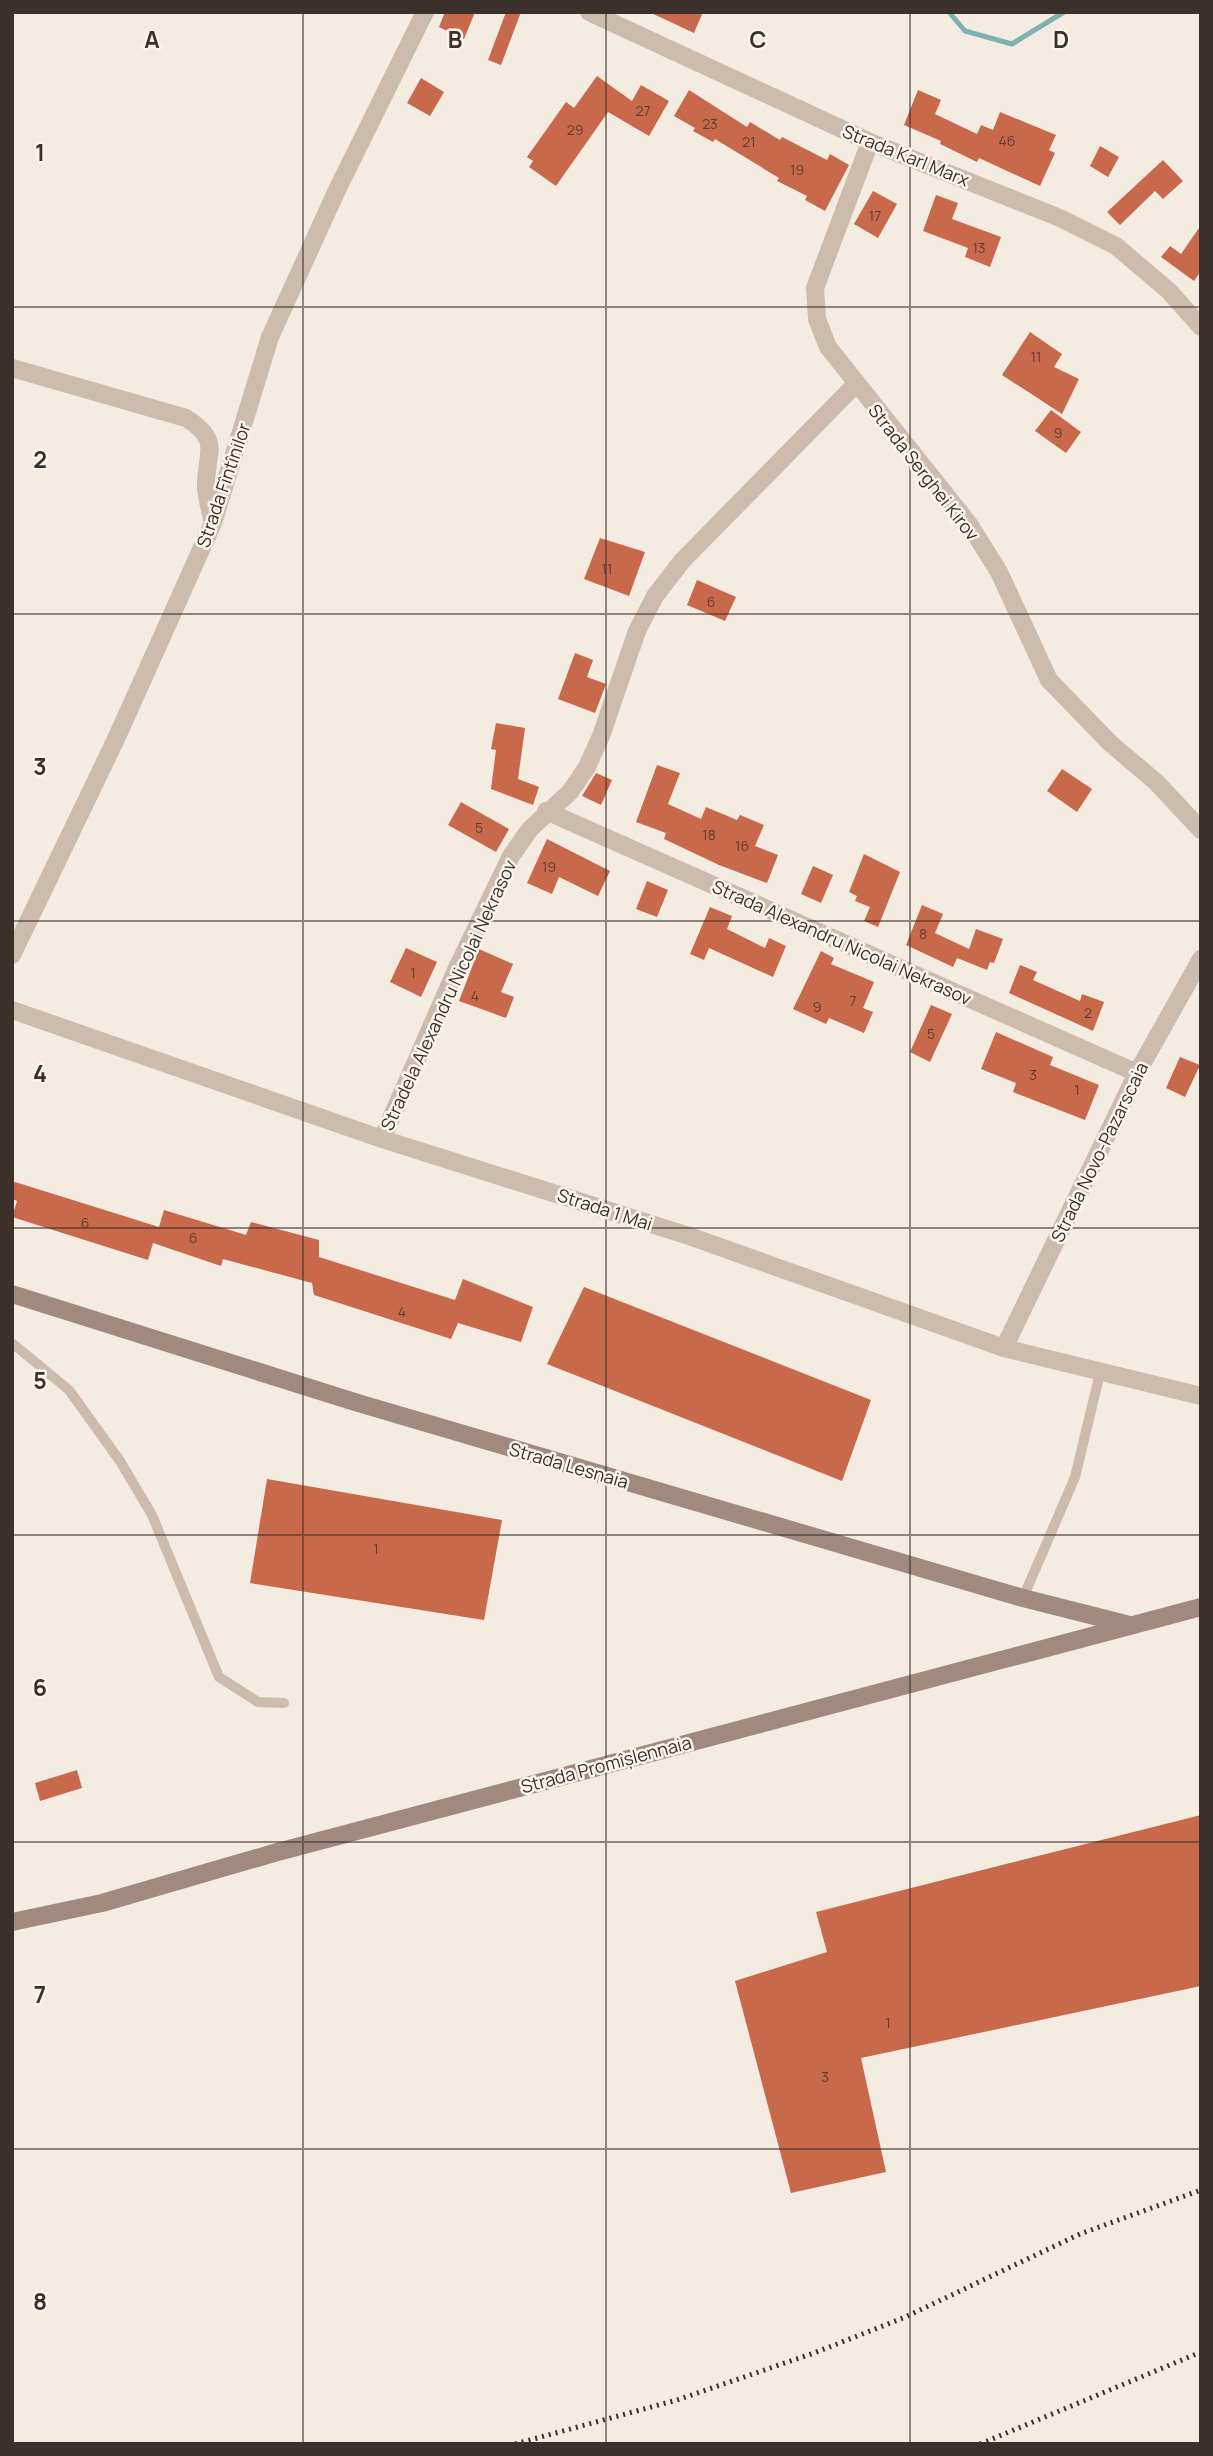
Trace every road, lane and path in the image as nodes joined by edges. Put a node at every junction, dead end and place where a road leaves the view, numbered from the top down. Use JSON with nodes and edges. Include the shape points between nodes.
{"nodes":[{"id":1,"x":425,"y":12,"type":"edge"},
{"id":2,"x":589,"y":12,"type":"edge"},
{"id":3,"x":870,"y":142,"type":"junction"},
{"id":4,"x":1201,"y":327,"type":"edge"},
{"id":5,"x":12,"y":368,"type":"edge"},
{"id":6,"x":855,"y":385,"type":"junction"},
{"id":7,"x":213,"y":523,"type":"junction"},
{"id":8,"x":546,"y":811,"type":"junction"},
{"id":9,"x":1201,"y":830,"type":"edge"},
{"id":10,"x":12,"y":955,"type":"edge"},
{"id":11,"x":1201,"y":959,"type":"edge"},
{"id":12,"x":12,"y":1010,"type":"edge"},
{"id":13,"x":1137,"y":1073,"type":"junction"},
{"id":14,"x":382,"y":1139,"type":"junction"},
{"id":15,"x":12,"y":1294,"type":"edge"},
{"id":16,"x":12,"y":1343,"type":"edge"},
{"id":17,"x":1004,"y":1348,"type":"junction"},
{"id":18,"x":1100,"y":1373,"type":"junction"},
{"id":19,"x":1201,"y":1396,"type":"edge"},
{"id":20,"x":1023,"y":1598,"type":"junction"},
{"id":21,"x":1201,"y":1607,"type":"edge"},
{"id":22,"x":1128,"y":1625,"type":"junction"},
{"id":23,"x":284,"y":1703,"type":"dead end"},
{"id":24,"x":12,"y":1922,"type":"edge"}],
"edges":[{"from":1,"to":7,"type":"street","name":"Strada Fîntînilor","via":[[270,337]]},
{"from":2,"to":3,"type":"street","name":"Strada Karl Marx"},
{"from":3,"to":4,"type":"street","name":"Strada Karl Marx","via":[[1060,218],[1116,246],[1169,290]]},
{"from":3,"to":6,"type":"street","name":"Strada Serghei Kirov","via":[[815,288],[817,318],[828,347]]},
{"from":5,"to":7,"type":"street","via":[[186,418],[203,429],[210,450],[206,486]]},
{"from":6,"to":8,"type":"street","name":"Stradela Alexandru Nicolai Nekrasov","via":[[682,561],[655,596],[637,631],[587,767],[570,793]]},
{"from":6,"to":9,"type":"street","name":"Strada Serghei Kirov","via":[[969,524],[999,572],[1049,680]]},
{"from":7,"to":10,"type":"street","name":"Strada Fîntînilor"},
{"from":8,"to":13,"type":"street","name":"Strada Alexandru Nicolai Nekrasov"},
{"from":8,"to":14,"type":"street","name":"Stradela Alexandru Nicolai Nekrasov","via":[[511,856]]},
{"from":11,"to":13,"type":"street","name":"Strada Novo-Pazarscaia"},
{"from":12,"to":14,"type":"street","name":"Strada 1 Mai"},
{"from":13,"to":17,"type":"street","name":"Strada Novo-Pazarscaia"},
{"from":14,"to":17,"type":"street","name":"Strada 1 Mai","via":[[690,1236]]},
{"from":15,"to":20,"type":"street","name":"Strada Lesnaia","via":[[358,1403]]},
{"from":16,"to":23,"type":"lane","via":[[69,1390],[120,1461],[152,1515],[219,1676],[258,1702]]},
{"from":17,"to":18,"type":"street","name":"Strada 1 Mai"},
{"from":18,"to":19,"type":"street","name":"Strada 1 Mai"},
{"from":18,"to":20,"type":"lane","via":[[1074,1477]]},
{"from":20,"to":22,"type":"street","name":"Strada Lesnaia"},
{"from":21,"to":22,"type":"street","name":"Strada Promîșlennaia"},
{"from":22,"to":24,"type":"street","name":"Strada Promîșlennaia","via":[[102,1903]]}]}
